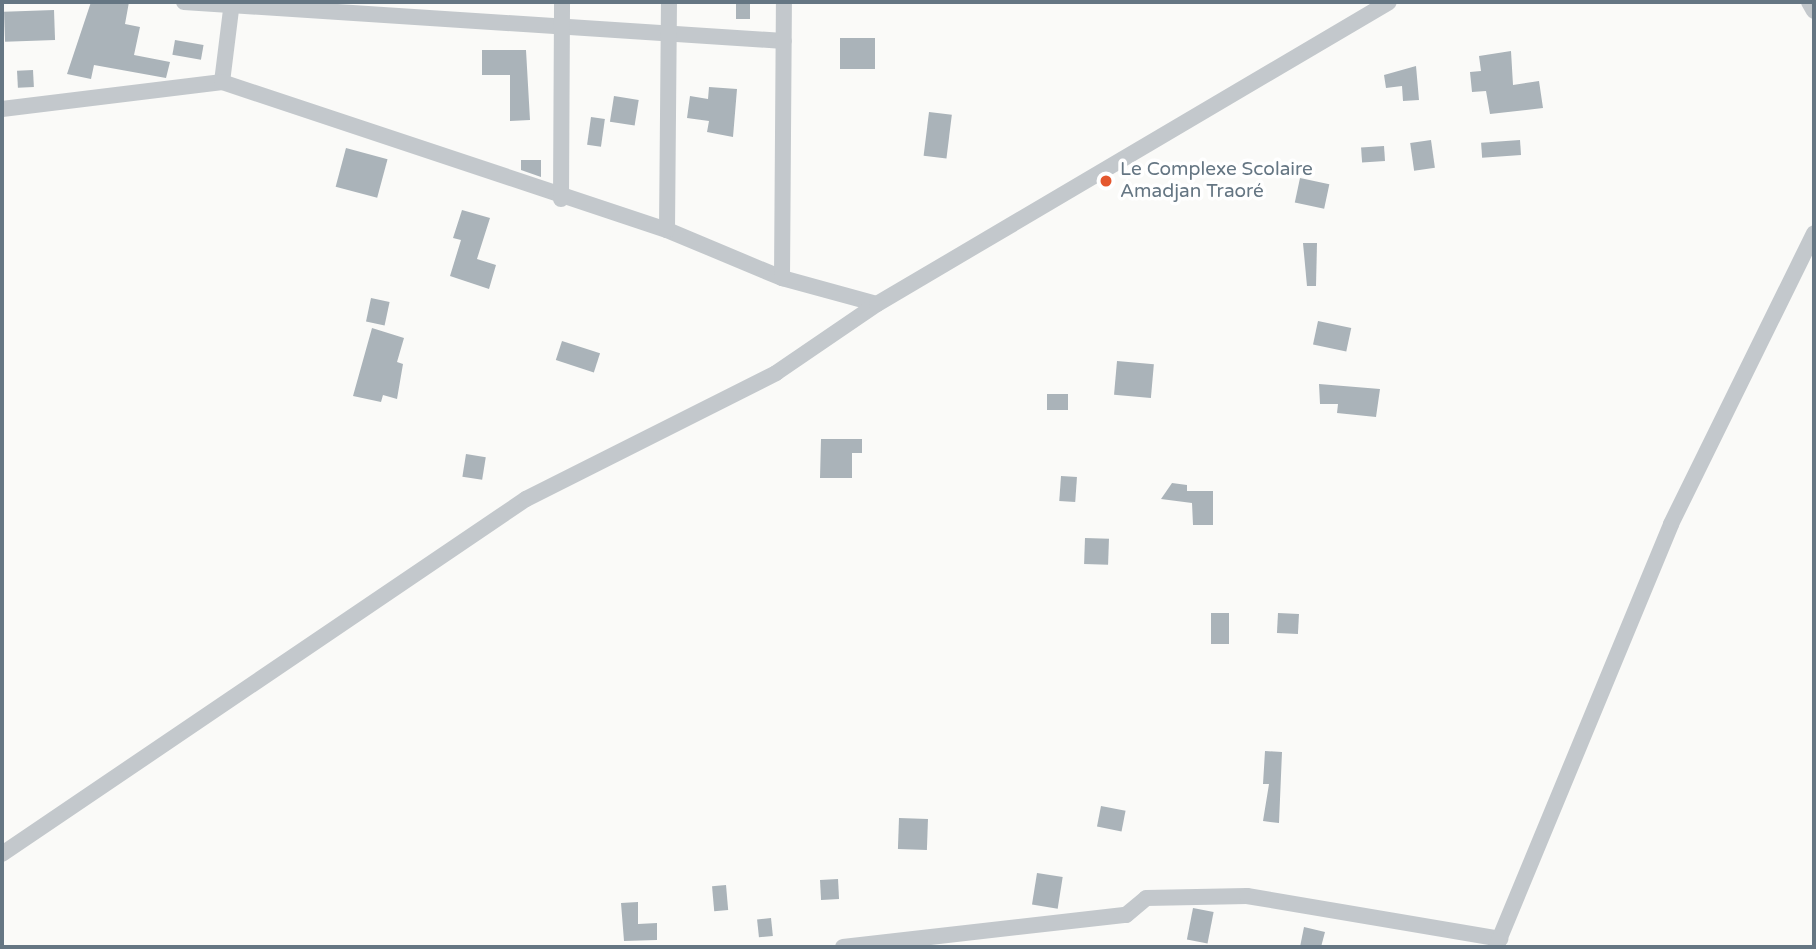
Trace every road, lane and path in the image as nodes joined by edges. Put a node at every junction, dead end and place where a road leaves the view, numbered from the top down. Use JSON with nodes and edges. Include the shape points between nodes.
{"nodes":[{"id":1,"x":184,"y":2,"type":"edge"},
{"id":2,"x":562,"y":2,"type":"edge"},
{"id":3,"x":669,"y":2,"type":"edge"},
{"id":4,"x":784,"y":2,"type":"edge"},
{"id":5,"x":1389,"y":2,"type":"edge"},
{"id":6,"x":1809,"y":2,"type":"edge"},
{"id":7,"x":232,"y":4,"type":"edge"},
{"id":8,"x":1814,"y":11,"type":"edge"},
{"id":9,"x":562,"y":27,"type":"junction"},
{"id":10,"x":669,"y":34,"type":"junction"},
{"id":11,"x":784,"y":41,"type":"junction"},
{"id":12,"x":222,"y":82,"type":"junction"},
{"id":13,"x":2,"y":109,"type":"edge"},
{"id":14,"x":561,"y":199,"type":"junction"},
{"id":15,"x":667,"y":230,"type":"junction"},
{"id":16,"x":1814,"y":233,"type":"edge"},
{"id":17,"x":782,"y":278,"type":"junction"},
{"id":18,"x":877,"y":304,"type":"junction"},
{"id":19,"x":2,"y":854,"type":"edge"},
{"id":20,"x":1498,"y":943,"type":"edge"},
{"id":21,"x":843,"y":947,"type":"edge"}],
"edges":[{"from":1,"to":7,"type":"street"},
{"from":2,"to":9,"type":"street"},
{"from":3,"to":10,"type":"street"},
{"from":4,"to":11,"type":"street"},
{"from":5,"to":18,"type":"street"},
{"from":6,"to":8,"type":"street"},
{"from":7,"to":9,"type":"street"},
{"from":7,"to":12,"type":"street"},
{"from":9,"to":10,"type":"street"},
{"from":9,"to":14,"type":"street"},
{"from":10,"to":11,"type":"street"},
{"from":10,"to":15,"type":"street"},
{"from":11,"to":17,"type":"street"},
{"from":12,"to":13,"type":"street"},
{"from":12,"to":14,"type":"street"},
{"from":14,"to":15,"type":"street"},
{"from":15,"to":17,"type":"street"},
{"from":16,"to":20,"type":"street","via":[[1671,524]]},
{"from":17,"to":18,"type":"street"},
{"from":18,"to":19,"type":"street","via":[[776,373],[526,499]]},
{"from":20,"to":21,"type":"street","via":[[1247,896],[1146,898],[1126,915]]}]}
